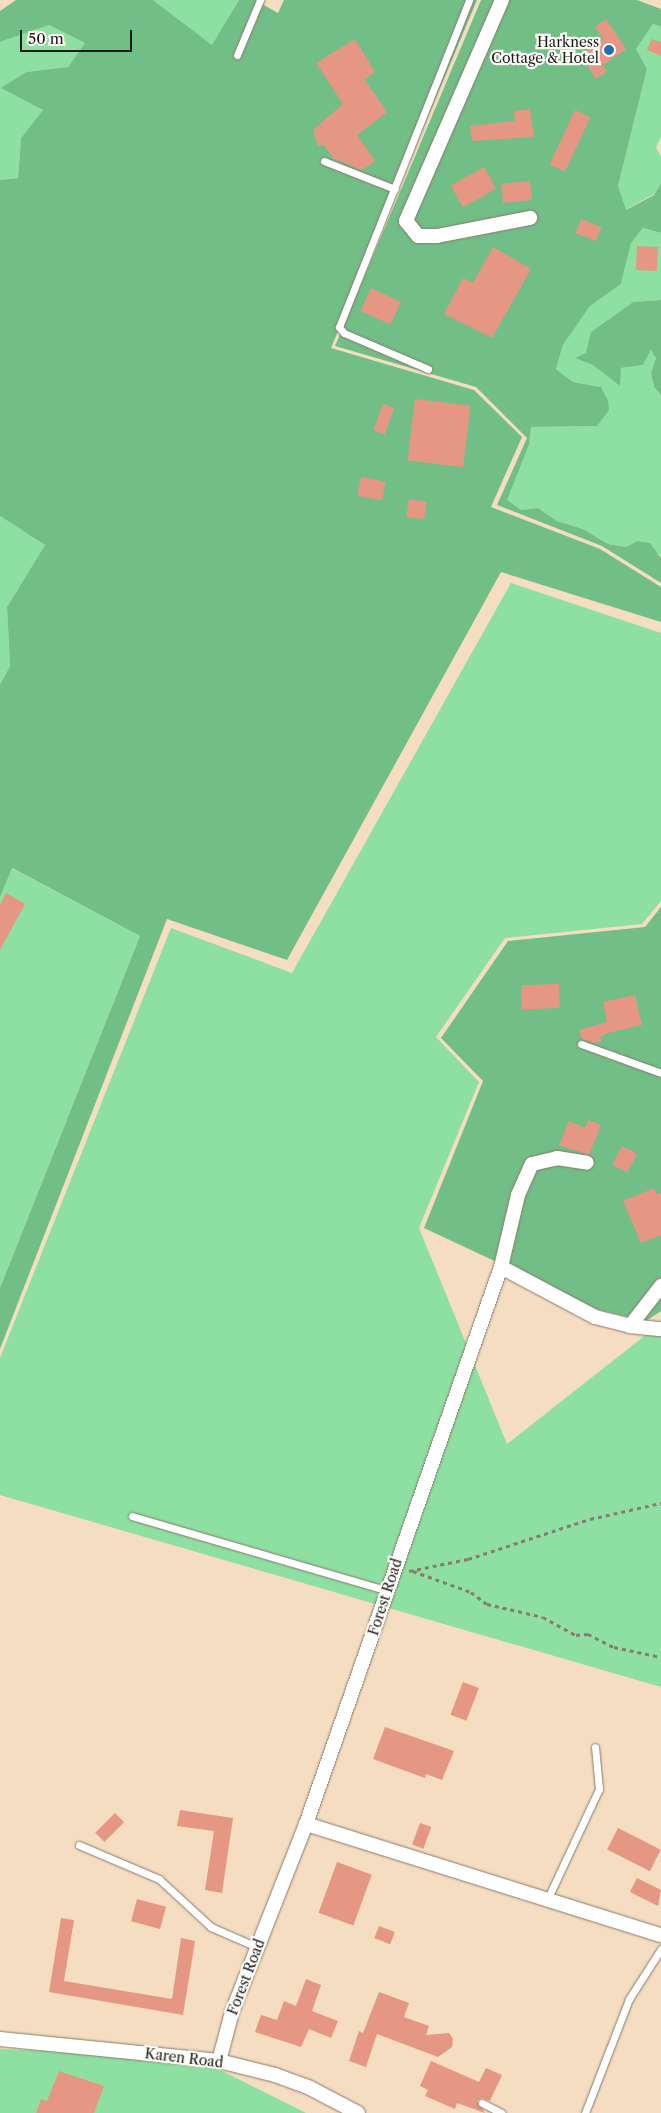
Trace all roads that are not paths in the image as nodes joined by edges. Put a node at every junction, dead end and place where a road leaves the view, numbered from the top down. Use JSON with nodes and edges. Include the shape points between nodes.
{"nodes":[{"id":1,"x":260,"y":0,"type":"edge"},
{"id":2,"x":469,"y":0,"type":"edge"},
{"id":3,"x":502,"y":0,"type":"edge"},
{"id":4,"x":237,"y":55,"type":"dead end"},
{"id":5,"x":324,"y":161,"type":"dead end"},
{"id":6,"x":395,"y":189,"type":"junction"},
{"id":7,"x":530,"y":218,"type":"dead end"},
{"id":8,"x":428,"y":369,"type":"dead end"},
{"id":9,"x":581,"y":1044,"type":"dead end"},
{"id":10,"x":661,"y":1073,"type":"edge"},
{"id":11,"x":587,"y":1163,"type":"dead end"},
{"id":12,"x":501,"y":1267,"type":"junction"},
{"id":13,"x":661,"y":1286,"type":"edge"},
{"id":14,"x":630,"y":1326,"type":"junction"},
{"id":15,"x":661,"y":1329,"type":"edge"},
{"id":16,"x":132,"y":1516,"type":"dead end"},
{"id":17,"x":388,"y":1591,"type":"junction"},
{"id":18,"x":595,"y":1747,"type":"dead end"},
{"id":19,"x":306,"y":1824,"type":"junction"},
{"id":20,"x":79,"y":1844,"type":"dead end"},
{"id":21,"x":547,"y":1900,"type":"junction"},
{"id":22,"x":661,"y":1935,"type":"edge"},
{"id":23,"x":258,"y":1948,"type":"junction"},
{"id":24,"x":661,"y":1949,"type":"edge"},
{"id":25,"x":0,"y":2039,"type":"edge"},
{"id":26,"x":218,"y":2061,"type":"junction"},
{"id":27,"x":482,"y":2103,"type":"dead end"},
{"id":28,"x":358,"y":2113,"type":"edge"},
{"id":29,"x":502,"y":2113,"type":"edge"},
{"id":30,"x":585,"y":2113,"type":"edge"}],
"edges":[{"from":1,"to":4,"type":"lane"},
{"from":2,"to":6,"type":"lane"},
{"from":3,"to":7,"type":"street","via":[[406,221],[418,236],[437,236]]},
{"from":5,"to":6,"type":"lane"},
{"from":6,"to":8,"type":"lane","via":[[340,327],[344,334]]},
{"from":9,"to":10,"type":"lane"},
{"from":11,"to":12,"type":"street","name":"Forest Road","via":[[557,1158],[532,1164],[518,1196]]},
{"from":12,"to":14,"type":"street","via":[[595,1317]]},
{"from":12,"to":17,"type":"street","name":"Forest Road"},
{"from":13,"to":14,"type":"street"},
{"from":14,"to":15,"type":"street"},
{"from":16,"to":17,"type":"lane"},
{"from":17,"to":19,"type":"street","name":"Forest Road"},
{"from":18,"to":21,"type":"lane","via":[[598,1788]]},
{"from":19,"to":21,"type":"street"},
{"from":19,"to":23,"type":"street","name":"Forest Road"},
{"from":20,"to":23,"type":"lane","via":[[158,1879],[211,1926]]},
{"from":21,"to":22,"type":"street"},
{"from":23,"to":26,"type":"street","name":"Forest Road","via":[[232,2012]]},
{"from":24,"to":30,"type":"lane","via":[[628,1999]]},
{"from":25,"to":26,"type":"street","name":"Karen Road"},
{"from":26,"to":28,"type":"street","name":"Karen Road","via":[[284,2078]]},
{"from":27,"to":29,"type":"lane"}]}
